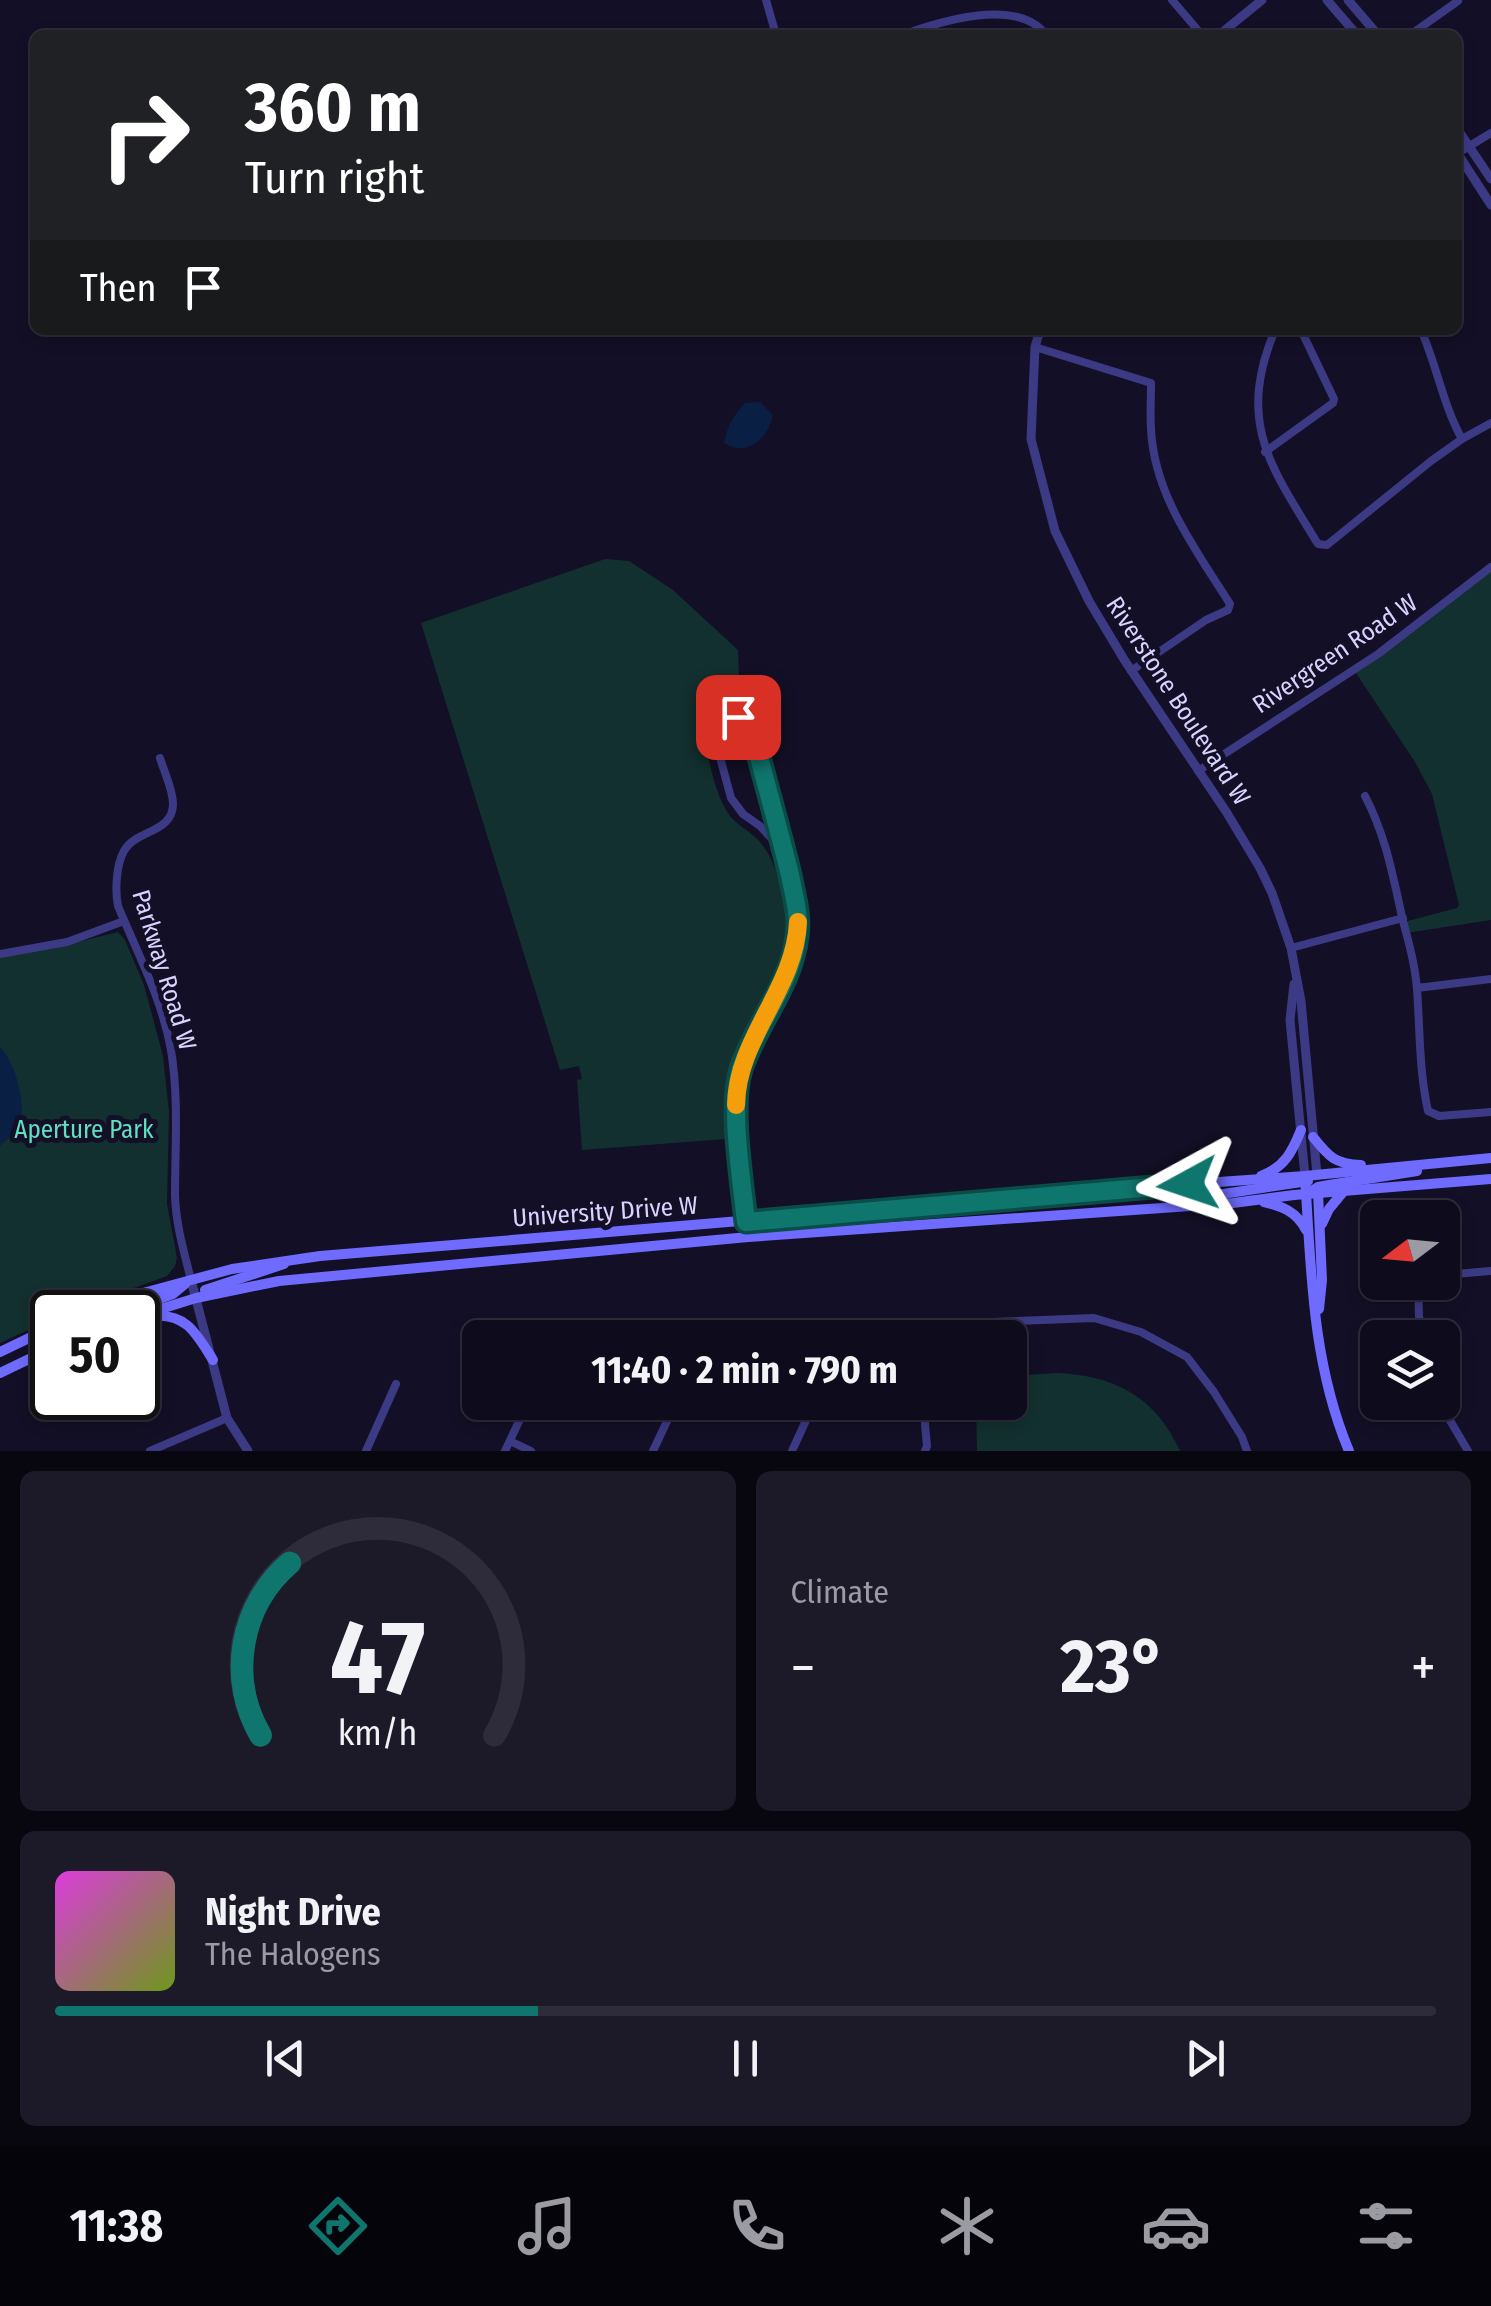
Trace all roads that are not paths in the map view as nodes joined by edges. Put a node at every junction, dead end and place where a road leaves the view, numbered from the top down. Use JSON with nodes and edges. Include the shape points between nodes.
{"nodes":[{"id":1,"x":766,"y":0,"type":"edge"},
{"id":2,"x":1172,"y":0,"type":"edge"},
{"id":3,"x":1262,"y":0,"type":"edge"},
{"id":4,"x":1327,"y":0,"type":"edge"},
{"id":5,"x":1348,"y":0,"type":"edge"},
{"id":6,"x":1458,"y":1,"type":"edge"},
{"id":7,"x":775,"y":30,"type":"edge"},
{"id":8,"x":916,"y":30,"type":"edge"},
{"id":9,"x":1042,"y":30,"type":"dead end"},
{"id":10,"x":1198,"y":30,"type":"edge"},
{"id":11,"x":1225,"y":30,"type":"edge"},
{"id":12,"x":1353,"y":30,"type":"edge"},
{"id":13,"x":1374,"y":30,"type":"edge"},
{"id":14,"x":1417,"y":30,"type":"edge"},
{"id":15,"x":1491,"y":133,"type":"edge"},
{"id":16,"x":1462,"y":136,"type":"edge"},
{"id":17,"x":1469,"y":146,"type":"junction"},
{"id":18,"x":1462,"y":151,"type":"edge"},
{"id":19,"x":1462,"y":160,"type":"edge"},
{"id":20,"x":1491,"y":178,"type":"edge"},
{"id":21,"x":1491,"y":205,"type":"edge"},
{"id":22,"x":1038,"y":335,"type":"edge"},
{"id":23,"x":1273,"y":335,"type":"edge"},
{"id":24,"x":1303,"y":335,"type":"edge"},
{"id":25,"x":1423,"y":335,"type":"edge"},
{"id":26,"x":1035,"y":346,"type":"junction"},
{"id":27,"x":1491,"y":423,"type":"edge"},
{"id":28,"x":1462,"y":439,"type":"junction"},
{"id":29,"x":1265,"y":452,"type":"junction"},
{"id":30,"x":1491,"y":567,"type":"edge"},
{"id":31,"x":1131,"y":671,"type":"junction"},
{"id":32,"x":160,"y":758,"type":"dead end"},
{"id":33,"x":1198,"y":770,"type":"junction"},
{"id":34,"x":1365,"y":796,"type":"dead end"},
{"id":35,"x":790,"y":875,"type":"junction"},
{"id":36,"x":1403,"y":918,"type":"junction"},
{"id":37,"x":124,"y":921,"type":"junction"},
{"id":38,"x":1291,"y":948,"type":"junction"},
{"id":39,"x":0,"y":954,"type":"edge"},
{"id":40,"x":1296,"y":971,"type":"junction"},
{"id":41,"x":1491,"y":979,"type":"edge"},
{"id":42,"x":1417,"y":988,"type":"junction"},
{"id":43,"x":1491,"y":1112,"type":"edge"},
{"id":44,"x":1301,"y":1130,"type":"junction"},
{"id":45,"x":1314,"y":1137,"type":"junction"},
{"id":46,"x":1491,"y":1158,"type":"edge"},
{"id":47,"x":1427,"y":1164,"type":"junction"},
{"id":48,"x":1491,"y":1179,"type":"edge"},
{"id":49,"x":1248,"y":1180,"type":"junction"},
{"id":50,"x":1312,"y":1185,"type":"junction"},
{"id":51,"x":1343,"y":1192,"type":"junction"},
{"id":52,"x":1250,"y":1202,"type":"junction"},
{"id":53,"x":1109,"y":1212,"type":"junction"},
{"id":54,"x":746,"y":1222,"type":"junction"},
{"id":55,"x":1320,"y":1230,"type":"junction"},
{"id":56,"x":748,"y":1238,"type":"junction"},
{"id":57,"x":1309,"y":1240,"type":"junction"},
{"id":58,"x":294,"y":1260,"type":"junction"},
{"id":59,"x":1491,"y":1272,"type":"edge"},
{"id":60,"x":1460,"y":1274,"type":"edge"},
{"id":61,"x":190,"y":1280,"type":"junction"},
{"id":62,"x":154,"y":1290,"type":"edge"},
{"id":63,"x":196,"y":1298,"type":"junction"},
{"id":64,"x":160,"y":1299,"type":"edge"},
{"id":65,"x":160,"y":1309,"type":"edge"},
{"id":66,"x":160,"y":1315,"type":"edge"},
{"id":67,"x":1027,"y":1321,"type":"edge"},
{"id":68,"x":1316,"y":1330,"type":"junction"},
{"id":69,"x":30,"y":1338,"type":"edge"},
{"id":70,"x":0,"y":1352,"type":"edge"},
{"id":71,"x":30,"y":1359,"type":"edge"},
{"id":72,"x":213,"y":1360,"type":"junction"},
{"id":73,"x":0,"y":1373,"type":"edge"},
{"id":74,"x":396,"y":1384,"type":"dead end"},
{"id":75,"x":227,"y":1418,"type":"junction"},
{"id":76,"x":520,"y":1420,"type":"edge"},
{"id":77,"x":668,"y":1420,"type":"edge"},
{"id":78,"x":806,"y":1420,"type":"edge"},
{"id":79,"x":925,"y":1420,"type":"edge"},
{"id":80,"x":1450,"y":1420,"type":"edge"},
{"id":81,"x":510,"y":1441,"type":"junction"},
{"id":82,"x":150,"y":1451,"type":"edge"},
{"id":83,"x":248,"y":1451,"type":"edge"},
{"id":84,"x":366,"y":1451,"type":"edge"},
{"id":85,"x":505,"y":1451,"type":"edge"},
{"id":86,"x":531,"y":1451,"type":"edge"},
{"id":87,"x":654,"y":1451,"type":"edge"},
{"id":88,"x":792,"y":1451,"type":"edge"},
{"id":89,"x":925,"y":1451,"type":"edge"},
{"id":90,"x":1247,"y":1451,"type":"edge"},
{"id":91,"x":1349,"y":1451,"type":"edge"},
{"id":92,"x":1468,"y":1451,"type":"edge"}],
"edges":[{"from":1,"to":7,"type":"street"},
{"from":2,"to":10,"type":"street"},
{"from":3,"to":11,"type":"street"},
{"from":4,"to":12,"type":"street"},
{"from":5,"to":13,"type":"street"},
{"from":6,"to":14,"type":"street"},
{"from":8,"to":9,"type":"street","via":[[995,7],[1018,11]]},
{"from":15,"to":17,"type":"street"},
{"from":16,"to":17,"type":"street"},
{"from":17,"to":18,"type":"street"},
{"from":17,"to":20,"type":"street"},
{"from":19,"to":21,"type":"street"},
{"from":22,"to":26,"type":"street","name":"Riverstone Boulevard W"},
{"from":23,"to":29,"type":"street","via":[[1257,394]]},
{"from":24,"to":29,"type":"street","via":[[1333,404]]},
{"from":25,"to":28,"type":"street"},
{"from":26,"to":31,"type":"street","name":"Riverstone Boulevard W","via":[[1032,439],[1055,531]]},
{"from":26,"to":31,"type":"street","via":[[1151,383],[1150,432],[1162,486],[1230,604]]},
{"from":27,"to":28,"type":"street"},
{"from":28,"to":29,"type":"street","via":[[1322,546]]},
{"from":30,"to":33,"type":"street","name":"Rivergreen Road W","via":[[1378,654]]},
{"from":31,"to":33,"type":"street","name":"Riverstone Boulevard W"},
{"from":32,"to":37,"type":"street","name":"Parkway Road W","via":[[173,808],[169,819],[124,850],[116,895]]},
{"from":33,"to":38,"type":"street","name":"Riverstone Boulevard W","via":[[1260,868]]},
{"from":34,"to":36,"type":"street"},
{"from":35,"to":35,"type":"street","via":[[775,842],[738,810],[729,793],[714,735],[728,717],[743,718],[751,727]]},
{"from":35,"to":54,"type":"street","via":[[797,938],[736,1094]]},
{"from":36,"to":38,"type":"street"},
{"from":36,"to":42,"type":"street"},
{"from":37,"to":39,"type":"street","via":[[68,942]]},
{"from":37,"to":61,"type":"street","name":"Parkway Road W","via":[[171,1051],[176,1198]]},
{"from":38,"to":40,"type":"street","name":"Riverstone Boulevard W"},
{"from":40,"to":44,"type":"street","name":"Riverstone Boulevard W","via":[[1290,1020]]},
{"from":40,"to":45,"type":"street","name":"Riverstone Boulevard W"},
{"from":41,"to":42,"type":"street"},
{"from":42,"to":43,"type":"street","via":[[1428,1112]]},
{"from":44,"to":49,"type":"main road","via":[[1287,1160]]},
{"from":44,"to":50,"type":"street","name":"Riverstone Boulevard W"},
{"from":45,"to":47,"type":"main road","via":[[1342,1164]]},
{"from":45,"to":50,"type":"street","name":"Riverstone Boulevard W"},
{"from":46,"to":47,"type":"main road","name":"University Drive W"},
{"from":46,"to":50,"type":"main road"},
{"from":47,"to":50,"type":"main road","name":"University Drive W"},
{"from":48,"to":51,"type":"main road"},
{"from":49,"to":50,"type":"main road","name":"University Drive W"},
{"from":49,"to":54,"type":"main road","name":"University Drive W"},
{"from":50,"to":51,"type":"main road"},
{"from":50,"to":52,"type":"main road","name":"University Drive W"},
{"from":50,"to":53,"type":"main road"},
{"from":50,"to":55,"type":"main road"},
{"from":50,"to":57,"type":"main road"},
{"from":51,"to":55,"type":"main road"},
{"from":52,"to":53,"type":"main road","name":"University Drive W"},
{"from":52,"to":57,"type":"main road","via":[[1288,1210]]},
{"from":53,"to":56,"type":"main road","name":"University Drive W"},
{"from":54,"to":56,"type":"street"},
{"from":54,"to":58,"type":"main road","name":"University Drive W"},
{"from":55,"to":68,"type":"main road"},
{"from":56,"to":63,"type":"main road","name":"University Drive W","via":[[278,1281]]},
{"from":57,"to":68,"type":"main road"},
{"from":58,"to":61,"type":"main road","name":"University Drive W"},
{"from":58,"to":63,"type":"main road"},
{"from":59,"to":60,"type":"street"},
{"from":61,"to":62,"type":"main road","name":"University Drive W"},
{"from":61,"to":63,"type":"street"},
{"from":61,"to":64,"type":"main road"},
{"from":63,"to":65,"type":"main road","name":"University Drive W"},
{"from":63,"to":72,"type":"street"},
{"from":66,"to":72,"type":"main road","via":[[196,1333]]},
{"from":67,"to":90,"type":"street","via":[[1094,1318],[1141,1332],[1187,1357]]},
{"from":68,"to":91,"type":"main road"},
{"from":69,"to":70,"type":"main road"},
{"from":71,"to":73,"type":"main road"},
{"from":72,"to":75,"type":"street"},
{"from":74,"to":84,"type":"street"},
{"from":75,"to":82,"type":"street"},
{"from":75,"to":83,"type":"street"},
{"from":76,"to":81,"type":"street"},
{"from":77,"to":87,"type":"street"},
{"from":78,"to":88,"type":"street"},
{"from":79,"to":89,"type":"street"},
{"from":80,"to":92,"type":"street"},
{"from":81,"to":85,"type":"street"},
{"from":81,"to":86,"type":"street"}]}
